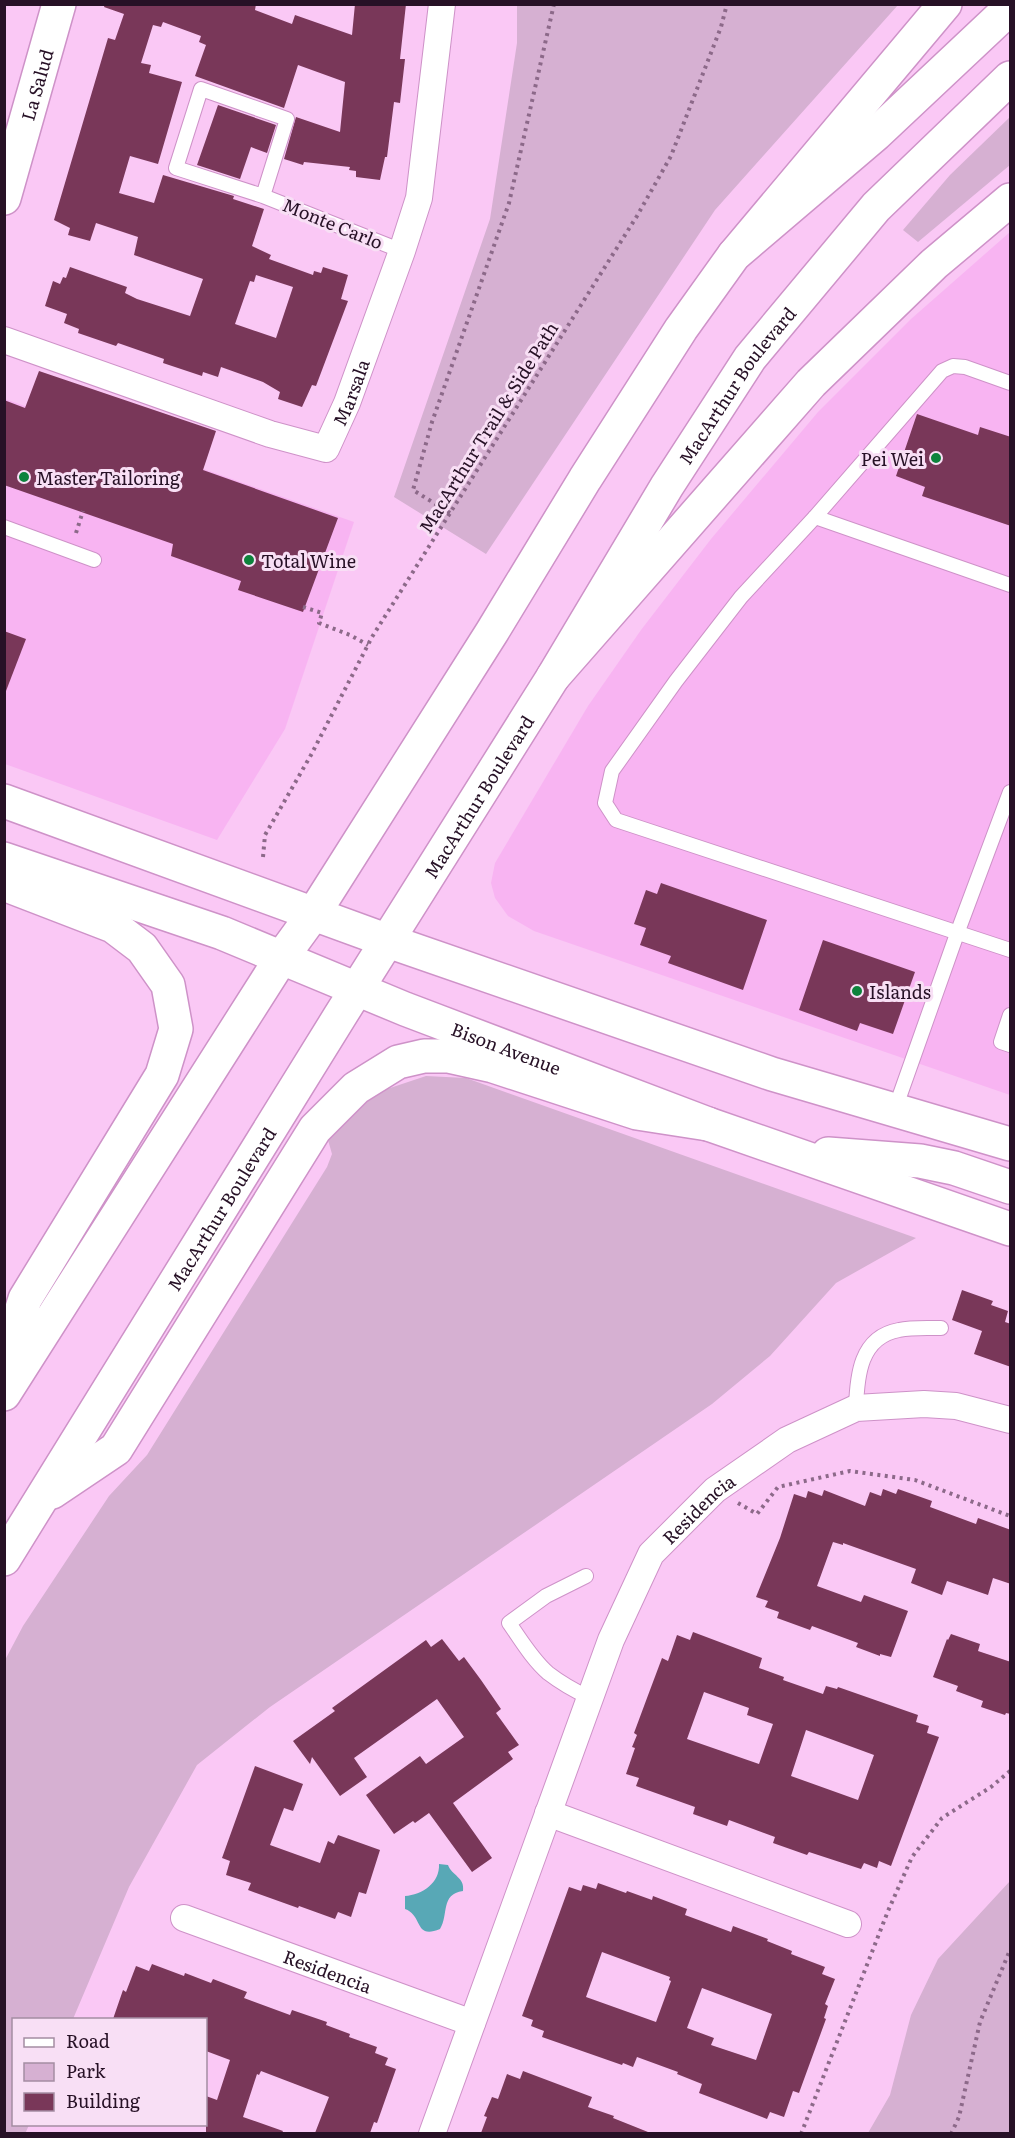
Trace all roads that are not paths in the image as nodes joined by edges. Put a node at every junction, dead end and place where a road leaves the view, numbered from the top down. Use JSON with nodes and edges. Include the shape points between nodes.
{"nodes":[{"id":1,"x":59,"y":4,"type":"edge"},
{"id":2,"x":442,"y":4,"type":"edge"},
{"id":3,"x":945,"y":4,"type":"edge"},
{"id":4,"x":1011,"y":8,"type":"edge"},
{"id":5,"x":1011,"y":78,"type":"edge"},
{"id":6,"x":263,"y":196,"type":"junction"},
{"id":7,"x":4,"y":198,"type":"edge"},
{"id":8,"x":1011,"y":200,"type":"edge"},
{"id":9,"x":402,"y":251,"type":"junction"},
{"id":10,"x":734,"y":255,"type":"junction"},
{"id":11,"x":4,"y":340,"type":"edge"},
{"id":12,"x":1011,"y":383,"type":"edge"},
{"id":13,"x":815,"y":517,"type":"junction"},
{"id":14,"x":4,"y":527,"type":"edge"},
{"id":15,"x":94,"y":560,"type":"dead end"},
{"id":16,"x":1011,"y":585,"type":"edge"},
{"id":17,"x":553,"y":677,"type":"junction"},
{"id":18,"x":1011,"y":792,"type":"edge"},
{"id":19,"x":4,"y":801,"type":"edge"},
{"id":20,"x":4,"y":859,"type":"edge"},
{"id":21,"x":4,"y":884,"type":"edge"},
{"id":22,"x":314,"y":913,"type":"junction"},
{"id":23,"x":957,"y":932,"type":"junction"},
{"id":24,"x":388,"y":941,"type":"junction"},
{"id":25,"x":1011,"y":950,"type":"edge"},
{"id":26,"x":282,"y":957,"type":"junction"},
{"id":27,"x":356,"y":989,"type":"junction"},
{"id":28,"x":1011,"y":1015,"type":"edge"},
{"id":29,"x":1011,"y":1045,"type":"edge"},
{"id":30,"x":895,"y":1109,"type":"junction"},
{"id":31,"x":708,"y":1124,"type":"junction"},
{"id":32,"x":1011,"y":1144,"type":"edge"},
{"id":33,"x":790,"y":1153,"type":"junction"},
{"id":34,"x":1011,"y":1187,"type":"edge"},
{"id":35,"x":1011,"y":1229,"type":"edge"},
{"id":36,"x":941,"y":1328,"type":"dead end"},
{"id":37,"x":4,"y":1364,"type":"edge"},
{"id":38,"x":4,"y":1394,"type":"edge"},
{"id":39,"x":856,"y":1408,"type":"junction"},
{"id":40,"x":1011,"y":1420,"type":"edge"},
{"id":41,"x":43,"y":1498,"type":"junction"},
{"id":42,"x":4,"y":1559,"type":"edge"},
{"id":43,"x":586,"y":1576,"type":"dead end"},
{"id":44,"x":590,"y":1698,"type":"junction"},
{"id":45,"x":548,"y":1813,"type":"junction"},
{"id":46,"x":184,"y":1918,"type":"dead end"},
{"id":47,"x":848,"y":1924,"type":"dead end"},
{"id":48,"x":472,"y":2023,"type":"junction"},
{"id":49,"x":432,"y":2133,"type":"edge"}],
"edges":[{"from":1,"to":7,"type":"main road","name":"La Salud"},
{"from":2,"to":9,"type":"street","name":"Marsala","via":[[419,198]]},
{"from":3,"to":10,"type":"main road"},
{"from":4,"to":10,"type":"main road","via":[[876,134]]},
{"from":5,"to":17,"type":"main road","name":"MacArthur Boulevard","via":[[876,207],[750,358],[667,486]]},
{"from":6,"to":6,"type":"lane","name":"Monte Carlo","via":[[176,168],[201,89],[287,119]]},
{"from":6,"to":9,"type":"lane","name":"Monte Carlo"},
{"from":8,"to":17,"type":"main road","via":[[934,264],[811,383]]},
{"from":9,"to":11,"type":"street","name":"Marsala","via":[[347,403],[326,449],[270,434]]},
{"from":10,"to":22,"type":"main road","via":[[681,329],[585,479]]},
{"from":12,"to":13,"type":"lane","via":[[965,367],[953,366],[942,371]]},
{"from":13,"to":16,"type":"lane"},
{"from":13,"to":23,"type":"lane","via":[[741,597],[676,681],[612,771],[605,803],[616,820]]},
{"from":14,"to":15,"type":"lane"},
{"from":17,"to":24,"type":"main road","name":"MacArthur Boulevard"},
{"from":18,"to":23,"type":"lane"},
{"from":19,"to":22,"type":"main road"},
{"from":20,"to":26,"type":"main road","name":"Bison Avenue"},
{"from":21,"to":37,"type":"main road","via":[[113,926],[142,948],[168,985],[176,1029],[162,1075],[25,1299]]},
{"from":22,"to":24,"type":"main road"},
{"from":22,"to":26,"type":"main road"},
{"from":23,"to":25,"type":"lane"},
{"from":23,"to":30,"type":"lane"},
{"from":24,"to":27,"type":"main road","name":"MacArthur Boulevard"},
{"from":24,"to":30,"type":"main road","via":[[772,1074]]},
{"from":26,"to":27,"type":"main road","name":"Bison Avenue"},
{"from":26,"to":38,"type":"main road"},
{"from":27,"to":31,"type":"main road","name":"Bison Avenue"},
{"from":27,"to":41,"type":"main road","name":"MacArthur Boulevard"},
{"from":28,"to":29,"type":"lane","via":[[1001,1042]]},
{"from":30,"to":32,"type":"main road"},
{"from":31,"to":33,"type":"main road","name":"Bison Avenue"},
{"from":31,"to":41,"type":"main road","via":[[637,1113],[493,1066],[448,1056],[398,1062],[356,1088],[315,1129],[116,1449]]},
{"from":33,"to":34,"type":"main road","via":[[920,1161]]},
{"from":33,"to":35,"type":"main road","name":"Bison Avenue"},
{"from":36,"to":39,"type":"lane","via":[[898,1330],[879,1338],[864,1354],[857,1377]]},
{"from":39,"to":40,"type":"street","name":"Residencia","via":[[956,1406]]},
{"from":39,"to":44,"type":"street","name":"Residencia","via":[[787,1440],[715,1490],[651,1554],[611,1640]]},
{"from":41,"to":42,"type":"main road","name":"MacArthur Boulevard"},
{"from":43,"to":44,"type":"lane","via":[[546,1596],[509,1623],[547,1672]]},
{"from":44,"to":45,"type":"street","name":"Residencia"},
{"from":45,"to":47,"type":"street"},
{"from":45,"to":48,"type":"street","name":"Residencia"},
{"from":46,"to":48,"type":"street","name":"Residencia"},
{"from":48,"to":49,"type":"street","name":"Residencia"}]}
